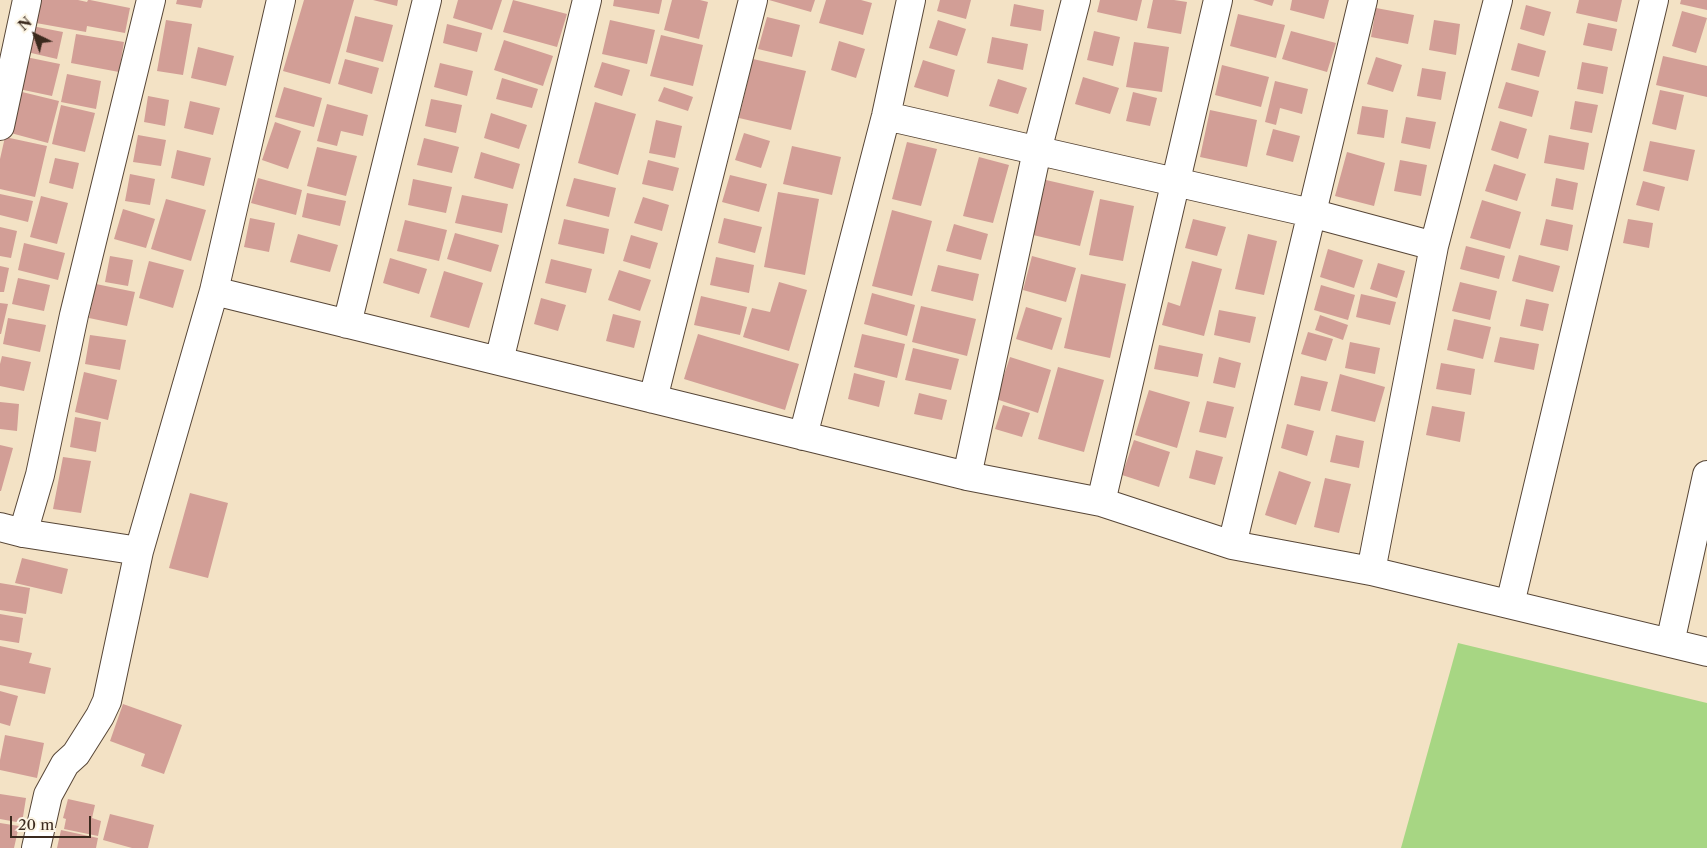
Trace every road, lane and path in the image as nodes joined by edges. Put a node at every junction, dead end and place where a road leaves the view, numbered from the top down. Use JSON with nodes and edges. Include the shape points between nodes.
{"nodes":[{"id":1,"x":27,"y":0,"type":"edge"},
{"id":2,"x":151,"y":0,"type":"edge"},
{"id":3,"x":281,"y":0,"type":"edge"},
{"id":4,"x":427,"y":0,"type":"edge"},
{"id":5,"x":587,"y":0,"type":"edge"},
{"id":6,"x":753,"y":0,"type":"edge"},
{"id":7,"x":911,"y":0,"type":"edge"},
{"id":8,"x":1076,"y":0,"type":"edge"},
{"id":9,"x":1218,"y":0,"type":"edge"},
{"id":10,"x":1363,"y":0,"type":"edge"},
{"id":11,"x":1498,"y":0,"type":"edge"},
{"id":12,"x":1654,"y":0,"type":"edge"},
{"id":13,"x":886,"y":116,"type":"junction"},
{"id":14,"x":0,"y":126,"type":"edge"},
{"id":15,"x":1037,"y":151,"type":"junction"},
{"id":16,"x":1175,"y":183,"type":"junction"},
{"id":17,"x":1312,"y":213,"type":"junction"},
{"id":18,"x":1434,"y":246,"type":"junction"},
{"id":19,"x":214,"y":291,"type":"junction"},
{"id":20,"x":347,"y":324,"type":"junction"},
{"id":21,"x":499,"y":361,"type":"junction"},
{"id":22,"x":653,"y":399,"type":"junction"},
{"id":23,"x":803,"y":436,"type":"junction"},
{"id":24,"x":1707,"y":475,"type":"edge"},
{"id":25,"x":967,"y":476,"type":"junction"},
{"id":26,"x":1101,"y":502,"type":"junction"},
{"id":27,"x":11,"y":530,"type":"edge"},
{"id":28,"x":1232,"y":545,"type":"junction"},
{"id":29,"x":139,"y":552,"type":"junction"},
{"id":30,"x":1371,"y":571,"type":"junction"},
{"id":31,"x":1510,"y":604,"type":"junction"},
{"id":32,"x":1670,"y":643,"type":"junction"},
{"id":33,"x":1707,"y":652,"type":"edge"},
{"id":34,"x":36,"y":848,"type":"edge"}],
"edges":[{"from":1,"to":14,"type":"street"},
{"from":2,"to":27,"type":"street","via":[[74,315],[40,475]]},
{"from":3,"to":19,"type":"street"},
{"from":4,"to":20,"type":"street"},
{"from":5,"to":21,"type":"street"},
{"from":6,"to":22,"type":"street"},
{"from":7,"to":13,"type":"street"},
{"from":8,"to":15,"type":"street"},
{"from":9,"to":16,"type":"street"},
{"from":10,"to":17,"type":"street"},
{"from":11,"to":18,"type":"street"},
{"from":12,"to":31,"type":"street"},
{"from":13,"to":15,"type":"street"},
{"from":13,"to":23,"type":"street"},
{"from":15,"to":16,"type":"street"},
{"from":15,"to":25,"type":"street"},
{"from":16,"to":17,"type":"street"},
{"from":16,"to":26,"type":"street"},
{"from":17,"to":18,"type":"street"},
{"from":17,"to":28,"type":"street"},
{"from":18,"to":30,"type":"street"},
{"from":19,"to":20,"type":"street"},
{"from":19,"to":29,"type":"street"},
{"from":20,"to":21,"type":"street"},
{"from":21,"to":22,"type":"street"},
{"from":22,"to":23,"type":"street"},
{"from":23,"to":25,"type":"street"},
{"from":24,"to":32,"type":"street"},
{"from":25,"to":26,"type":"street"},
{"from":26,"to":28,"type":"street"},
{"from":27,"to":29,"type":"street"},
{"from":28,"to":30,"type":"street"},
{"from":29,"to":34,"type":"street","via":[[107,701],[48,795]]},
{"from":30,"to":31,"type":"street"},
{"from":31,"to":32,"type":"street"},
{"from":32,"to":33,"type":"street"}]}
